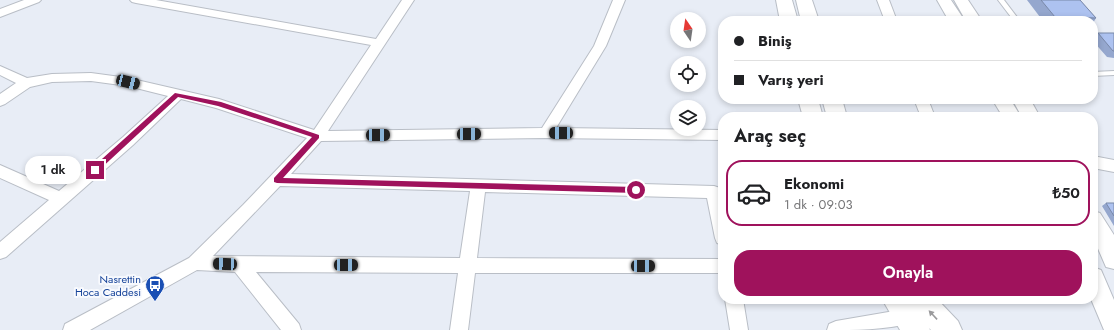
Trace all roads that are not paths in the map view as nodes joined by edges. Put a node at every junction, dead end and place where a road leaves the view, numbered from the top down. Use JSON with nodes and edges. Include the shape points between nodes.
{"nodes":[{"id":1,"x":35,"y":0,"type":"edge"},
{"id":2,"x":136,"y":0,"type":"edge"},
{"id":3,"x":619,"y":0,"type":"edge"},
{"id":4,"x":784,"y":0,"type":"edge"},
{"id":5,"x":804,"y":0,"type":"edge"},
{"id":6,"x":883,"y":0,"type":"edge"},
{"id":7,"x":944,"y":0,"type":"edge"},
{"id":8,"x":961,"y":0,"type":"edge"},
{"id":9,"x":1001,"y":0,"type":"edge"},
{"id":10,"x":403,"y":3,"type":"edge"},
{"id":11,"x":0,"y":13,"type":"edge"},
{"id":12,"x":788,"y":16,"type":"edge"},
{"id":13,"x":809,"y":16,"type":"edge"},
{"id":14,"x":889,"y":16,"type":"edge"},
{"id":15,"x":954,"y":16,"type":"edge"},
{"id":16,"x":971,"y":16,"type":"edge"},
{"id":17,"x":1013,"y":16,"type":"edge"},
{"id":18,"x":379,"y":43,"type":"junction"},
{"id":19,"x":0,"y":70,"type":"edge"},
{"id":20,"x":1114,"y":73,"type":"edge"},
{"id":21,"x":1098,"y":74,"type":"edge"},
{"id":22,"x":26,"y":83,"type":"junction"},
{"id":23,"x":177,"y":95,"type":"junction"},
{"id":24,"x":0,"y":101,"type":"edge"},
{"id":25,"x":546,"y":133,"type":"junction"},
{"id":26,"x":718,"y":134,"type":"edge"},
{"id":27,"x":317,"y":136,"type":"junction"},
{"id":28,"x":1098,"y":163,"type":"edge"},
{"id":29,"x":1114,"y":166,"type":"edge"},
{"id":30,"x":0,"y":171,"type":"edge"},
{"id":31,"x":277,"y":180,"type":"junction"},
{"id":32,"x":478,"y":186,"type":"junction"},
{"id":33,"x":61,"y":199,"type":"junction"},
{"id":34,"x":718,"y":212,"type":"edge"},
{"id":35,"x":1098,"y":227,"type":"edge"},
{"id":36,"x":0,"y":252,"type":"edge"},
{"id":37,"x":1114,"y":260,"type":"edge"},
{"id":38,"x":195,"y":263,"type":"junction"},
{"id":39,"x":240,"y":265,"type":"junction"},
{"id":40,"x":468,"y":265,"type":"junction"},
{"id":41,"x":718,"y":266,"type":"edge"},
{"id":42,"x":1098,"y":289,"type":"edge"},
{"id":43,"x":735,"y":304,"type":"edge"},
{"id":44,"x":909,"y":311,"type":"edge"},
{"id":45,"x":1114,"y":326,"type":"edge"},
{"id":46,"x":72,"y":330,"type":"edge"},
{"id":47,"x":292,"y":330,"type":"edge"},
{"id":48,"x":459,"y":330,"type":"edge"},
{"id":49,"x":739,"y":330,"type":"edge"},
{"id":50,"x":836,"y":330,"type":"edge"},
{"id":51,"x":948,"y":330,"type":"edge"}],
"edges":[{"from":1,"to":11,"type":"street"},
{"from":2,"to":18,"type":"street"},
{"from":3,"to":25,"type":"street","via":[[600,46]]},
{"from":4,"to":12,"type":"main road"},
{"from":5,"to":13,"type":"main road"},
{"from":6,"to":14,"type":"street"},
{"from":7,"to":15,"type":"street"},
{"from":8,"to":16,"type":"street"},
{"from":9,"to":17,"type":"lane"},
{"from":10,"to":18,"type":"street"},
{"from":18,"to":27,"type":"street"},
{"from":19,"to":22,"type":"street"},
{"from":20,"to":21,"type":"lane"},
{"from":22,"to":23,"type":"street","via":[[52,78],[91,77],[128,82]]},
{"from":22,"to":24,"type":"street"},
{"from":23,"to":27,"type":"street","via":[[218,104]]},
{"from":23,"to":33,"type":"street"},
{"from":25,"to":26,"type":"street"},
{"from":25,"to":27,"type":"street"},
{"from":27,"to":31,"type":"street"},
{"from":28,"to":29,"type":"street"},
{"from":30,"to":33,"type":"street"},
{"from":31,"to":32,"type":"street"},
{"from":31,"to":38,"type":"street"},
{"from":32,"to":34,"type":"street","via":[[714,192]]},
{"from":32,"to":40,"type":"street"},
{"from":33,"to":36,"type":"street"},
{"from":35,"to":37,"type":"street"},
{"from":38,"to":39,"type":"street"},
{"from":38,"to":46,"type":"street"},
{"from":39,"to":40,"type":"street"},
{"from":39,"to":47,"type":"street"},
{"from":40,"to":41,"type":"street"},
{"from":40,"to":48,"type":"street"},
{"from":42,"to":45,"type":"street"},
{"from":43,"to":49,"type":"street"},
{"from":44,"to":50,"type":"street"},
{"from":51,"to":44,"type":"main road","one_way":true}]}
